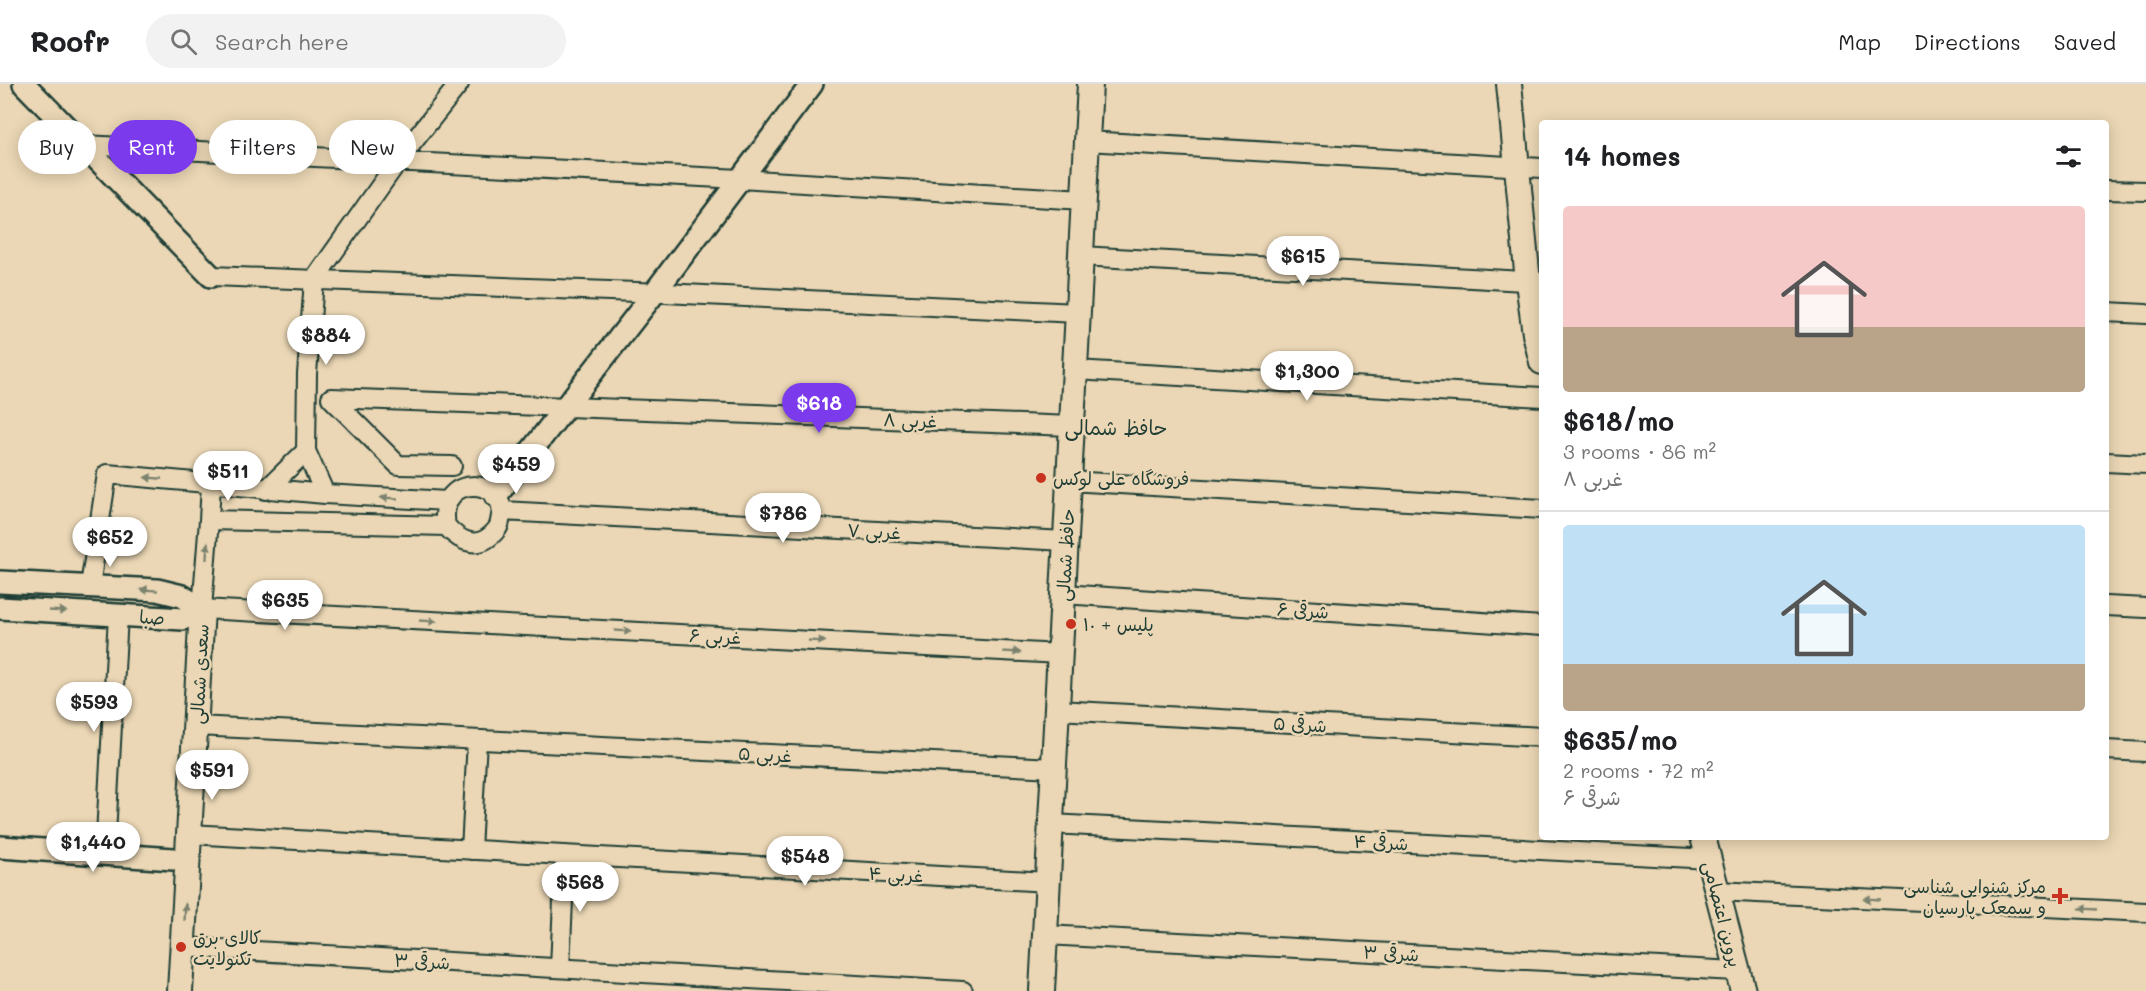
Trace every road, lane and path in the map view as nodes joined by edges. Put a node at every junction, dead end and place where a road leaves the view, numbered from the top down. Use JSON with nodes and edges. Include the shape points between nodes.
{"nodes":[{"id":1,"x":24,"y":84,"type":"edge"},
{"id":2,"x":459,"y":84,"type":"edge"},
{"id":3,"x":812,"y":84,"type":"edge"},
{"id":4,"x":1090,"y":84,"type":"edge"},
{"id":5,"x":1509,"y":84,"type":"edge"},
{"id":6,"x":59,"y":120,"type":"edge"},
{"id":7,"x":416,"y":139,"type":"edge"},
{"id":8,"x":1087,"y":141,"type":"junction"},
{"id":9,"x":96,"y":147,"type":"edge"},
{"id":10,"x":96,"y":158,"type":"edge"},
{"id":11,"x":329,"y":158,"type":"edge"},
{"id":12,"x":416,"y":162,"type":"edge"},
{"id":13,"x":1516,"y":167,"type":"junction"},
{"id":14,"x":1539,"y":168,"type":"edge"},
{"id":15,"x":390,"y":174,"type":"edge"},
{"id":16,"x":740,"y":179,"type":"junction"},
{"id":17,"x":2109,"y":190,"type":"edge"},
{"id":18,"x":2146,"y":191,"type":"edge"},
{"id":19,"x":1084,"y":200,"type":"junction"},
{"id":20,"x":1081,"y":256,"type":"junction"},
{"id":21,"x":211,"y":276,"type":"joint"},
{"id":22,"x":314,"y":280,"type":"junction"},
{"id":23,"x":1535,"y":282,"type":"edge"},
{"id":24,"x":659,"y":292,"type":"junction"},
{"id":25,"x":2109,"y":312,"type":"edge"},
{"id":26,"x":1078,"y":313,"type":"junction"},
{"id":27,"x":2146,"y":314,"type":"edge"},
{"id":28,"x":1539,"y":350,"type":"edge"},
{"id":29,"x":1075,"y":370,"type":"junction"},
{"id":30,"x":1539,"y":397,"type":"edge"},
{"id":31,"x":567,"y":406,"type":"junction"},
{"id":32,"x":1072,"y":426,"type":"junction"},
{"id":33,"x":306,"y":451,"type":"junction"},
{"id":34,"x":2109,"y":462,"type":"edge"},
{"id":35,"x":2146,"y":464,"type":"edge"},
{"id":36,"x":453,"y":466,"type":"dead end"},
{"id":37,"x":1069,"y":481,"type":"junction"},
{"id":38,"x":211,"y":484,"type":"junction"},
{"id":39,"x":266,"y":490,"type":"junction"},
{"id":40,"x":325,"y":494,"type":"junction"},
{"id":41,"x":447,"y":501,"type":"junction"},
{"id":42,"x":499,"y":504,"type":"junction"},
{"id":43,"x":1539,"y":509,"type":"edge"},
{"id":44,"x":209,"y":520,"type":"junction"},
{"id":45,"x":446,"y":526,"type":"junction"},
{"id":46,"x":1066,"y":541,"type":"junction"},
{"id":47,"x":0,"y":582,"type":"edge"},
{"id":48,"x":90,"y":586,"type":"junction"},
{"id":49,"x":1064,"y":594,"type":"junction"},
{"id":50,"x":2109,"y":606,"type":"edge"},
{"id":51,"x":0,"y":608,"type":"edge"},
{"id":52,"x":2146,"y":608,"type":"edge"},
{"id":53,"x":202,"y":609,"type":"junction"},
{"id":54,"x":118,"y":615,"type":"junction"},
{"id":55,"x":1539,"y":626,"type":"edge"},
{"id":56,"x":1060,"y":654,"type":"junction"},
{"id":57,"x":1057,"y":710,"type":"junction"},
{"id":58,"x":196,"y":726,"type":"junction"},
{"id":59,"x":1539,"y":737,"type":"edge"},
{"id":60,"x":477,"y":740,"type":"junction"},
{"id":61,"x":2109,"y":750,"type":"edge"},
{"id":62,"x":2146,"y":752,"type":"edge"},
{"id":63,"x":1054,"y":768,"type":"junction"},
{"id":64,"x":1051,"y":824,"type":"junction"},
{"id":65,"x":189,"y":834,"type":"junction"},
{"id":66,"x":0,"y":847,"type":"edge"},
{"id":67,"x":1707,"y":848,"type":"edge"},
{"id":68,"x":471,"y":850,"type":"junction"},
{"id":69,"x":105,"y":854,"type":"junction"},
{"id":70,"x":565,"y":855,"type":"junction"},
{"id":71,"x":188,"y":860,"type":"junction"},
{"id":72,"x":1048,"y":882,"type":"junction"},
{"id":73,"x":1717,"y":891,"type":"junction"},
{"id":74,"x":2146,"y":912,"type":"edge"},
{"id":75,"x":1045,"y":935,"type":"junction"},
{"id":76,"x":183,"y":947,"type":"junction"},
{"id":77,"x":560,"y":968,"type":"junction"},
{"id":78,"x":1739,"y":981,"type":"edge"},
{"id":79,"x":661,"y":983,"type":"edge"},
{"id":80,"x":180,"y":991,"type":"edge"},
{"id":81,"x":963,"y":991,"type":"edge"},
{"id":82,"x":1042,"y":991,"type":"edge"}],
"edges":[{"from":1,"to":6,"type":"street"},
{"from":2,"to":7,"type":"street"},
{"from":3,"to":16,"type":"street"},
{"from":4,"to":8,"type":"main road","name":"حافظ شمالی"},
{"from":5,"to":13,"type":"main road"},
{"from":8,"to":13,"type":"street"},
{"from":8,"to":19,"type":"main road","name":"حافظ شمالی"},
{"from":9,"to":11,"type":"street"},
{"from":10,"to":21,"type":"street"},
{"from":12,"to":16,"type":"street"},
{"from":13,"to":14,"type":"street"},
{"from":13,"to":23,"type":"main road"},
{"from":15,"to":22,"type":"street"},
{"from":16,"to":19,"type":"street"},
{"from":16,"to":24,"type":"street"},
{"from":17,"to":18,"type":"street"},
{"from":19,"to":20,"type":"main road","name":"حافظ شمالی"},
{"from":20,"to":23,"type":"street"},
{"from":20,"to":26,"type":"main road","name":"حافظ شمالی"},
{"from":21,"to":22,"type":"street"},
{"from":22,"to":24,"type":"street"},
{"from":22,"to":33,"type":"street"},
{"from":23,"to":28,"type":"main road","via":[[1535,334]]},
{"from":24,"to":26,"type":"street"},
{"from":24,"to":31,"type":"street"},
{"from":25,"to":27,"type":"street"},
{"from":26,"to":29,"type":"main road","name":"حافظ شمالی"},
{"from":29,"to":30,"type":"street"},
{"from":29,"to":32,"type":"main road","name":"حافظ شمالی"},
{"from":31,"to":32,"type":"street","name":"۸ غربی"},
{"from":31,"to":36,"type":"street","name":"۸ غربی","via":[[331,398],[398,465]]},
{"from":31,"to":42,"type":"street"},
{"from":32,"to":37,"type":"main road","name":"حافظ شمالی"},
{"from":33,"to":39,"type":"street"},
{"from":33,"to":40,"type":"street"},
{"from":34,"to":35,"type":"street"},
{"from":37,"to":43,"type":"street"},
{"from":37,"to":46,"type":"main road","name":"حافظ شمالی"},
{"from":38,"to":39,"type":"street"},
{"from":38,"to":44,"type":"street"},
{"from":38,"to":48,"type":"street","one_way":true,"via":[[107,474]]},
{"from":39,"to":40,"type":"street"},
{"from":41,"to":40,"type":"street","one_way":true},
{"from":41,"to":42,"type":"street","via":[[457,490],[470,486],[484,487]]},
{"from":41,"to":45,"type":"street"},
{"from":42,"to":45,"type":"street","via":[[499,527],[488,539],[472,543],[457,538]]},
{"from":42,"to":46,"type":"street","name":"۷ غربی"},
{"from":44,"to":45,"type":"street"},
{"from":53,"to":44,"type":"street","one_way":true},
{"from":46,"to":49,"type":"main road","name":"حافظ شمالی"},
{"from":47,"to":48,"type":"street","name":"صبا"},
{"from":53,"to":48,"type":"street","name":"صبا","one_way":true,"via":[[182,596],[157,590]]},
{"from":49,"to":55,"type":"street","name":"۶ شرقی"},
{"from":49,"to":56,"type":"main road","name":"حافظ شمالی"},
{"from":50,"to":52,"type":"street"},
{"from":51,"to":54,"type":"street","name":"صبا","one_way":true},
{"from":53,"to":54,"type":"street","name":"صبا","via":[[183,619]]},
{"from":53,"to":56,"type":"street","name":"۶ غربی","one_way":true},
{"from":53,"to":58,"type":"main road","name":"سعدی شمالی"},
{"from":54,"to":69,"type":"street"},
{"from":56,"to":57,"type":"main road","name":"حافظ شمالی"},
{"from":57,"to":59,"type":"street","name":"۵ شرقی"},
{"from":57,"to":63,"type":"main road","name":"حافظ شمالی"},
{"from":58,"to":60,"type":"street"},
{"from":58,"to":65,"type":"main road","name":"سعدی شمالی"},
{"from":60,"to":63,"type":"street","name":"۵ غربی"},
{"from":60,"to":68,"type":"street"},
{"from":61,"to":62,"type":"street"},
{"from":63,"to":64,"type":"main road","name":"حافظ شمالی"},
{"from":64,"to":67,"type":"street","name":"۴ شرقی"},
{"from":64,"to":72,"type":"main road","name":"حافظ شمالی"},
{"from":65,"to":68,"type":"street"},
{"from":65,"to":71,"type":"main road","name":"سعدی شمالی"},
{"from":66,"to":69,"type":"street"},
{"from":67,"to":73,"type":"main road","name":"پروین اعتصامی"},
{"from":68,"to":70,"type":"street"},
{"from":69,"to":71,"type":"street"},
{"from":70,"to":72,"type":"street","name":"۴ غربی"},
{"from":70,"to":77,"type":"street"},
{"from":76,"to":71,"type":"main road","name":"سعدی شمالی","one_way":true},
{"from":72,"to":75,"type":"main road","name":"حافظ شمالی"},
{"from":74,"to":73,"type":"street","one_way":true},
{"from":73,"to":78,"type":"main road","name":"پروین اعتصامی"},
{"from":75,"to":78,"type":"street","name":"۳ شرقی"},
{"from":75,"to":82,"type":"main road","name":"حافظ شمالی"},
{"from":76,"to":77,"type":"street","name":"۳ شرقی"},
{"from":76,"to":80,"type":"main road","name":"سعدی شمالی"},
{"from":77,"to":79,"type":"street","name":"۳ شرقی"},
{"from":79,"to":81,"type":"street","name":"۳ شرقی"}]}
